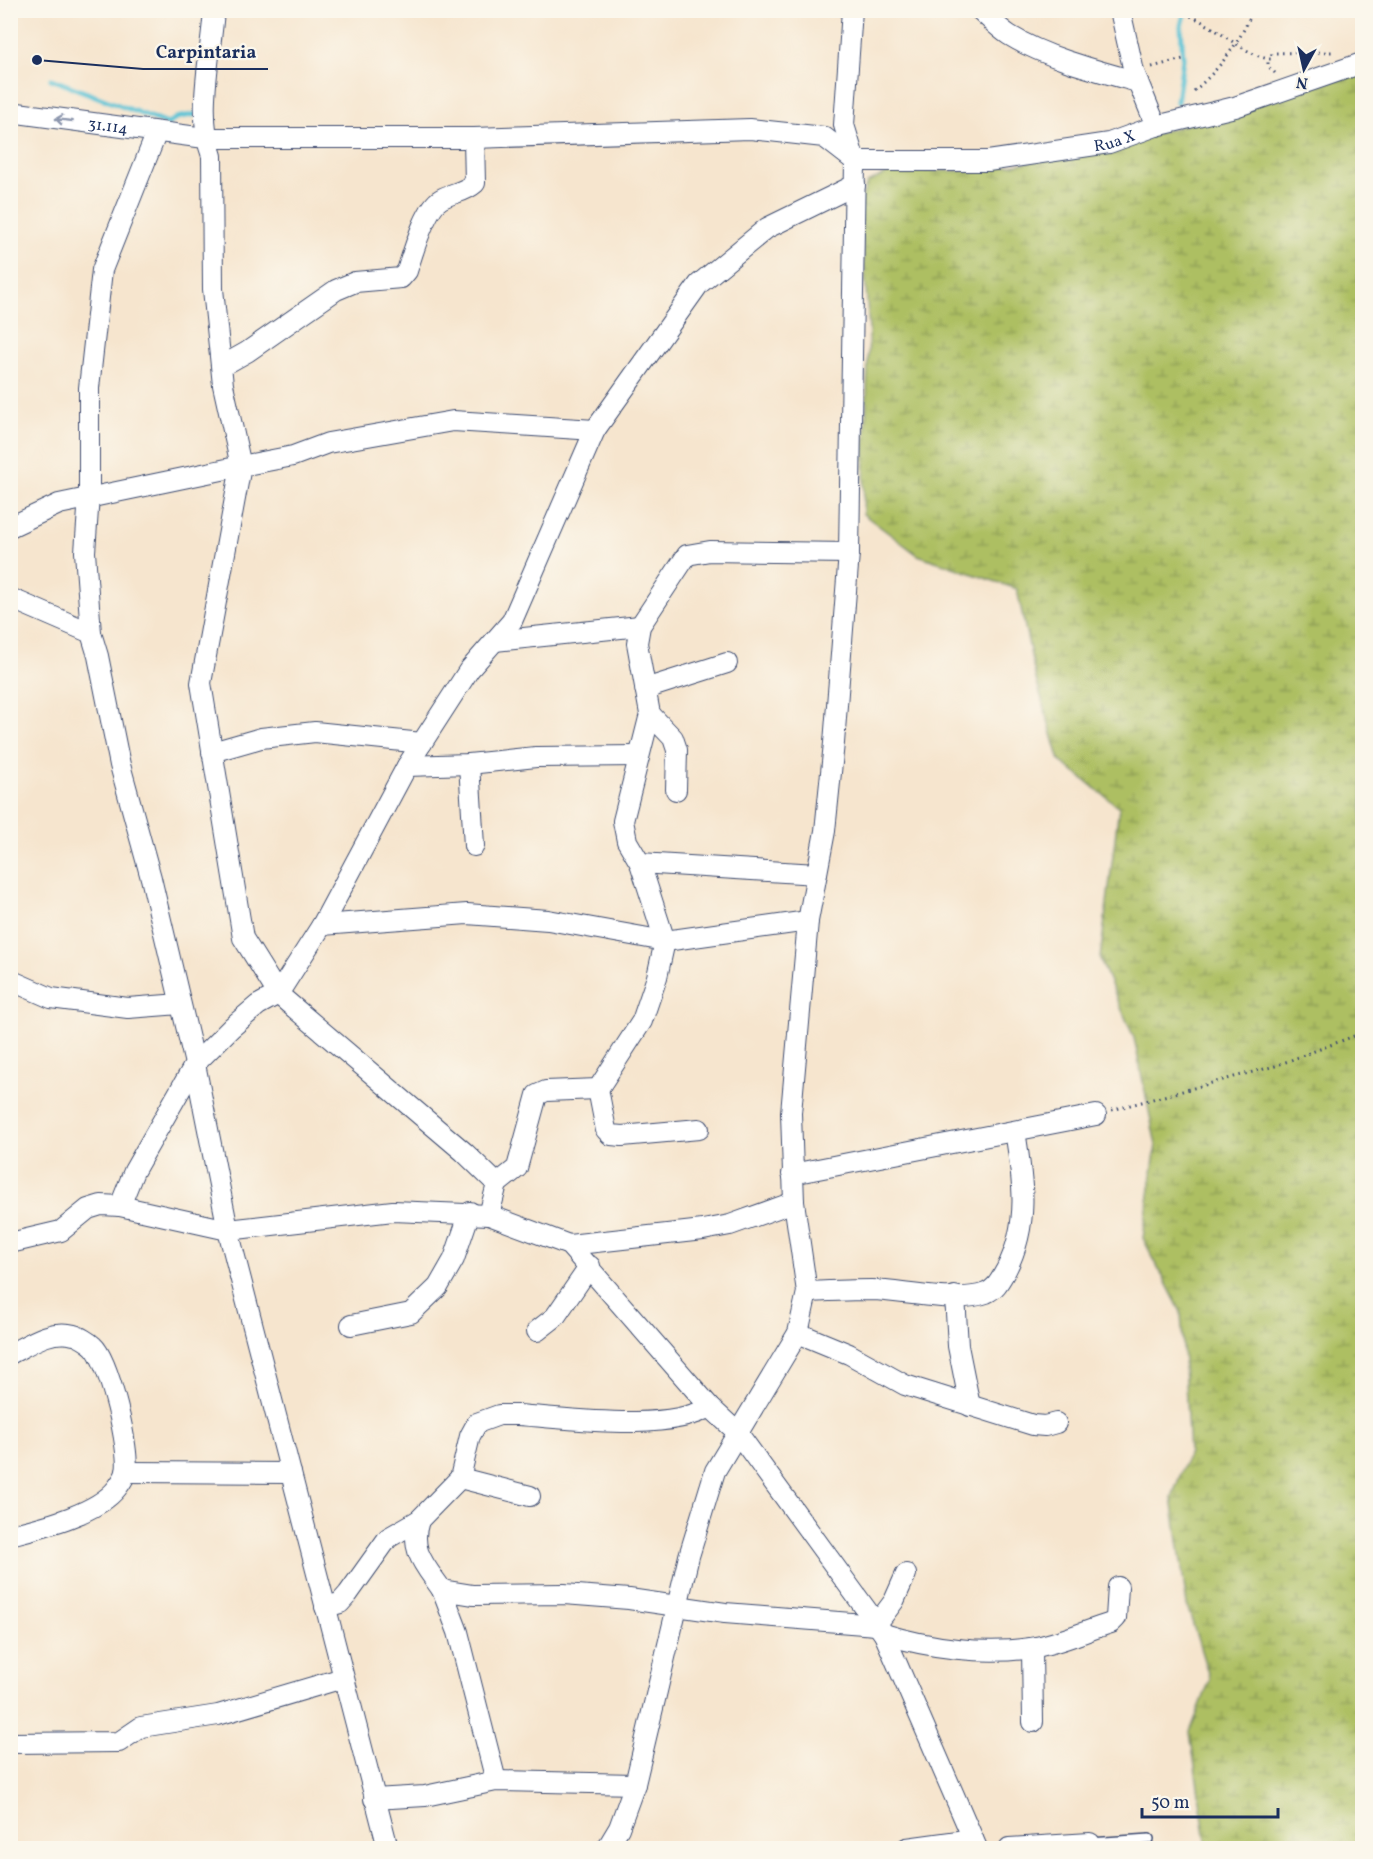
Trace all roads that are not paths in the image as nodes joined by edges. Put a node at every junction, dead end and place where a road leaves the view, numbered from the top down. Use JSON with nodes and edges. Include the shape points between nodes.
{"nodes":[{"id":1,"x":214,"y":10,"type":"edge"},
{"id":2,"x":852,"y":10,"type":"edge"},
{"id":3,"x":980,"y":10,"type":"edge"},
{"id":4,"x":1120,"y":10,"type":"edge"},
{"id":5,"x":1362,"y":63,"type":"edge"},
{"id":6,"x":1136,"y":77,"type":"junction"},
{"id":7,"x":10,"y":112,"type":"edge"},
{"id":8,"x":1156,"y":126,"type":"junction"},
{"id":9,"x":157,"y":132,"type":"junction"},
{"id":10,"x":205,"y":138,"type":"junction"},
{"id":11,"x":474,"y":138,"type":"junction"},
{"id":12,"x":855,"y":161,"type":"junction"},
{"id":13,"x":855,"y":185,"type":"junction"},
{"id":14,"x":222,"y":366,"type":"junction"},
{"id":15,"x":595,"y":430,"type":"junction"},
{"id":16,"x":240,"y":466,"type":"junction"},
{"id":17,"x":89,"y":496,"type":"junction"},
{"id":18,"x":10,"y":527,"type":"edge"},
{"id":19,"x":849,"y":553,"type":"junction"},
{"id":20,"x":10,"y":598,"type":"edge"},
{"id":21,"x":640,"y":626,"type":"junction"},
{"id":22,"x":91,"y":633,"type":"junction"},
{"id":23,"x":495,"y":641,"type":"junction"},
{"id":24,"x":727,"y":663,"type":"dead end"},
{"id":25,"x":645,"y":689,"type":"junction"},
{"id":26,"x":650,"y":714,"type":"junction"},
{"id":27,"x":422,"y":743,"type":"junction"},
{"id":28,"x":212,"y":752,"type":"junction"},
{"id":29,"x":639,"y":756,"type":"junction"},
{"id":30,"x":469,"y":765,"type":"junction"},
{"id":31,"x":407,"y":766,"type":"junction"},
{"id":32,"x":676,"y":790,"type":"dead end"},
{"id":33,"x":474,"y":846,"type":"dead end"},
{"id":34,"x":640,"y":862,"type":"junction"},
{"id":35,"x":817,"y":874,"type":"junction"},
{"id":36,"x":808,"y":921,"type":"junction"},
{"id":37,"x":322,"y":925,"type":"junction"},
{"id":38,"x":665,"y":940,"type":"junction"},
{"id":39,"x":10,"y":980,"type":"edge"},
{"id":40,"x":278,"y":993,"type":"junction"},
{"id":41,"x":180,"y":1004,"type":"junction"},
{"id":42,"x":195,"y":1065,"type":"junction"},
{"id":43,"x":598,"y":1089,"type":"junction"},
{"id":44,"x":1096,"y":1115,"type":"road end"},
{"id":45,"x":699,"y":1129,"type":"dead end"},
{"id":46,"x":1015,"y":1131,"type":"junction"},
{"id":47,"x":792,"y":1174,"type":"junction"},
{"id":48,"x":496,"y":1184,"type":"junction"},
{"id":49,"x":794,"y":1202,"type":"junction"},
{"id":50,"x":120,"y":1206,"type":"junction"},
{"id":51,"x":480,"y":1214,"type":"junction"},
{"id":52,"x":228,"y":1230,"type":"junction"},
{"id":53,"x":10,"y":1243,"type":"edge"},
{"id":54,"x":569,"y":1245,"type":"junction"},
{"id":55,"x":590,"y":1266,"type":"junction"},
{"id":56,"x":807,"y":1292,"type":"junction"},
{"id":57,"x":955,"y":1296,"type":"junction"},
{"id":58,"x":351,"y":1325,"type":"dead end"},
{"id":59,"x":537,"y":1331,"type":"dead end"},
{"id":60,"x":798,"y":1333,"type":"junction"},
{"id":61,"x":10,"y":1354,"type":"edge"},
{"id":62,"x":970,"y":1406,"type":"junction"},
{"id":63,"x":710,"y":1407,"type":"junction"},
{"id":64,"x":1056,"y":1423,"type":"dead end"},
{"id":65,"x":737,"y":1432,"type":"junction"},
{"id":66,"x":126,"y":1472,"type":"junction"},
{"id":67,"x":291,"y":1473,"type":"junction"},
{"id":68,"x":460,"y":1478,"type":"junction"},
{"id":69,"x":530,"y":1496,"type":"dead end"},
{"id":70,"x":419,"y":1520,"type":"junction"},
{"id":71,"x":10,"y":1535,"type":"edge"},
{"id":72,"x":906,"y":1574,"type":"dead end"},
{"id":73,"x":1118,"y":1587,"type":"dead end"},
{"id":74,"x":442,"y":1590,"type":"junction"},
{"id":75,"x":679,"y":1606,"type":"junction"},
{"id":76,"x":326,"y":1607,"type":"junction"},
{"id":77,"x":880,"y":1630,"type":"junction"},
{"id":78,"x":1032,"y":1648,"type":"junction"},
{"id":79,"x":344,"y":1678,"type":"junction"},
{"id":80,"x":1033,"y":1722,"type":"dead end"},
{"id":81,"x":10,"y":1743,"type":"edge"},
{"id":82,"x":496,"y":1780,"type":"junction"},
{"id":83,"x":635,"y":1784,"type":"junction"},
{"id":84,"x":374,"y":1799,"type":"junction"},
{"id":85,"x":1149,"y":1839,"type":"dead end"},
{"id":86,"x":975,"y":1844,"type":"edge"},
{"id":87,"x":1090,"y":1846,"type":"edge"},
{"id":88,"x":388,"y":1848,"type":"edge"},
{"id":89,"x":607,"y":1848,"type":"edge"},
{"id":90,"x":907,"y":1848,"type":"edge"},
{"id":91,"x":1009,"y":1848,"type":"edge"}],
"edges":[{"from":1,"to":10,"type":"street"},
{"from":2,"to":12,"type":"street","via":[[844,125]]},
{"from":3,"to":6,"type":"street","via":[[1011,36],[1044,51],[1093,69]]},
{"from":4,"to":6,"type":"street"},
{"from":5,"to":8,"type":"street","name":"Rua X","via":[[1235,107]]},
{"from":6,"to":8,"type":"street"},
{"from":9,"to":7,"type":"street","name":"31.114","one_way":true},
{"from":8,"to":12,"type":"street","name":"Rua X","via":[[1109,143],[988,161]]},
{"from":9,"to":10,"type":"street","name":"31.114"},
{"from":9,"to":17,"type":"street","via":[[102,270],[89,388]]},
{"from":10,"to":11,"type":"street","name":"31.114"},
{"from":10,"to":14,"type":"street","via":[[212,156],[213,289]]},
{"from":11,"to":12,"type":"street","name":"31.114","via":[[750,129],[824,137]]},
{"from":11,"to":14,"type":"street","via":[[475,183],[465,192],[440,199],[432,208],[401,278],[355,282],[336,290]]},
{"from":12,"to":13,"type":"street"},
{"from":13,"to":15,"type":"street","via":[[767,228],[699,284]]},
{"from":13,"to":19,"type":"street"},
{"from":14,"to":16,"type":"street"},
{"from":15,"to":16,"type":"street","via":[[453,421],[328,444],[293,456]]},
{"from":15,"to":23,"type":"street","via":[[512,621]]},
{"from":16,"to":17,"type":"street"},
{"from":16,"to":28,"type":"street","via":[[201,683]]},
{"from":17,"to":18,"type":"street","via":[[59,504]]},
{"from":17,"to":22,"type":"street","via":[[85,552]]},
{"from":19,"to":21,"type":"street","via":[[710,551],[687,555]]},
{"from":19,"to":35,"type":"street","via":[[834,743]]},
{"from":20,"to":22,"type":"street"},
{"from":21,"to":23,"type":"street"},
{"from":21,"to":25,"type":"street","via":[[637,643]]},
{"from":22,"to":41,"type":"street"},
{"from":23,"to":27,"type":"street","via":[[469,669]]},
{"from":24,"to":25,"type":"street"},
{"from":25,"to":26,"type":"street"},
{"from":26,"to":29,"type":"street"},
{"from":26,"to":32,"type":"street","via":[[673,738],[677,750]]},
{"from":27,"to":28,"type":"street","via":[[315,732],[261,738]]},
{"from":27,"to":31,"type":"street"},
{"from":28,"to":40,"type":"street","via":[[243,938]]},
{"from":29,"to":30,"type":"street","via":[[536,757]]},
{"from":29,"to":34,"type":"street","via":[[622,821],[627,842]]},
{"from":30,"to":31,"type":"street"},
{"from":30,"to":33,"type":"street"},
{"from":31,"to":37,"type":"street"},
{"from":34,"to":35,"type":"street"},
{"from":34,"to":38,"type":"street"},
{"from":35,"to":36,"type":"street"},
{"from":36,"to":38,"type":"street"},
{"from":36,"to":47,"type":"street","via":[[790,1113]]},
{"from":37,"to":38,"type":"street","via":[[467,914],[548,920]]},
{"from":37,"to":40,"type":"street"},
{"from":38,"to":43,"type":"street","via":[[642,1021]]},
{"from":39,"to":41,"type":"street","via":[[51,998],[128,1008]]},
{"from":40,"to":42,"type":"street","via":[[232,1027]]},
{"from":40,"to":48,"type":"street"},
{"from":41,"to":42,"type":"street"},
{"from":42,"to":50,"type":"street","via":[[134,1171]]},
{"from":42,"to":52,"type":"street"},
{"from":43,"to":45,"type":"street","via":[[606,1130],[611,1135]]},
{"from":43,"to":48,"type":"street","via":[[546,1091],[537,1095],[517,1168]]},
{"from":44,"to":46,"type":"street"},
{"from":46,"to":47,"type":"street"},
{"from":46,"to":57,"type":"street","via":[[1024,1199],[1019,1239],[997,1287],[984,1294]]},
{"from":47,"to":49,"type":"street"},
{"from":48,"to":51,"type":"street"},
{"from":49,"to":54,"type":"street","via":[[704,1230]]},
{"from":49,"to":56,"type":"street"},
{"from":50,"to":52,"type":"street"},
{"from":50,"to":53,"type":"street","via":[[95,1207],[61,1231]]},
{"from":51,"to":52,"type":"street","via":[[393,1211]]},
{"from":51,"to":54,"type":"street"},
{"from":51,"to":58,"type":"street","via":[[438,1287],[411,1313]]},
{"from":52,"to":67,"type":"street"},
{"from":54,"to":55,"type":"street"},
{"from":55,"to":59,"type":"street","via":[[555,1317]]},
{"from":55,"to":63,"type":"street"},
{"from":56,"to":57,"type":"street","via":[[873,1290]]},
{"from":56,"to":60,"type":"street"},
{"from":57,"to":62,"type":"street","via":[[958,1346]]},
{"from":60,"to":62,"type":"street","via":[[849,1354],[904,1385]]},
{"from":60,"to":65,"type":"street"},
{"from":61,"to":66,"type":"street","via":[[51,1333],[75,1335],[94,1346],[120,1414]]},
{"from":62,"to":64,"type":"street","via":[[1033,1425]]},
{"from":63,"to":65,"type":"street"},
{"from":63,"to":68,"type":"street","via":[[685,1417],[632,1422],[499,1415],[477,1423]]},
{"from":65,"to":75,"type":"street","via":[[715,1471],[689,1556]]},
{"from":65,"to":77,"type":"street"},
{"from":66,"to":67,"type":"street"},
{"from":66,"to":71,"type":"street","via":[[107,1498],[73,1515]]},
{"from":67,"to":76,"type":"street"},
{"from":68,"to":69,"type":"street"},
{"from":68,"to":70,"type":"street"},
{"from":70,"to":74,"type":"street","via":[[415,1534],[417,1553]]},
{"from":70,"to":76,"type":"street","via":[[388,1538],[340,1603]]},
{"from":72,"to":77,"type":"street"},
{"from":73,"to":78,"type":"street","via":[[1116,1618],[1111,1623]]},
{"from":74,"to":75,"type":"street","via":[[473,1595],[575,1595]]},
{"from":74,"to":82,"type":"street","via":[[458,1632]]},
{"from":75,"to":77,"type":"street"},
{"from":75,"to":83,"type":"street"},
{"from":76,"to":79,"type":"street"},
{"from":77,"to":78,"type":"street","via":[[905,1641],[978,1650]]},
{"from":77,"to":86,"type":"street"},
{"from":78,"to":80,"type":"street"},
{"from":79,"to":81,"type":"street","via":[[218,1715],[141,1727],[119,1742]]},
{"from":79,"to":84,"type":"street"},
{"from":82,"to":83,"type":"street"},
{"from":82,"to":84,"type":"street","via":[[436,1795]]},
{"from":83,"to":89,"type":"street"},
{"from":84,"to":88,"type":"street"},
{"from":85,"to":87,"type":"lane"},
{"from":86,"to":90,"type":"street"},
{"from":87,"to":91,"type":"street"}]}
